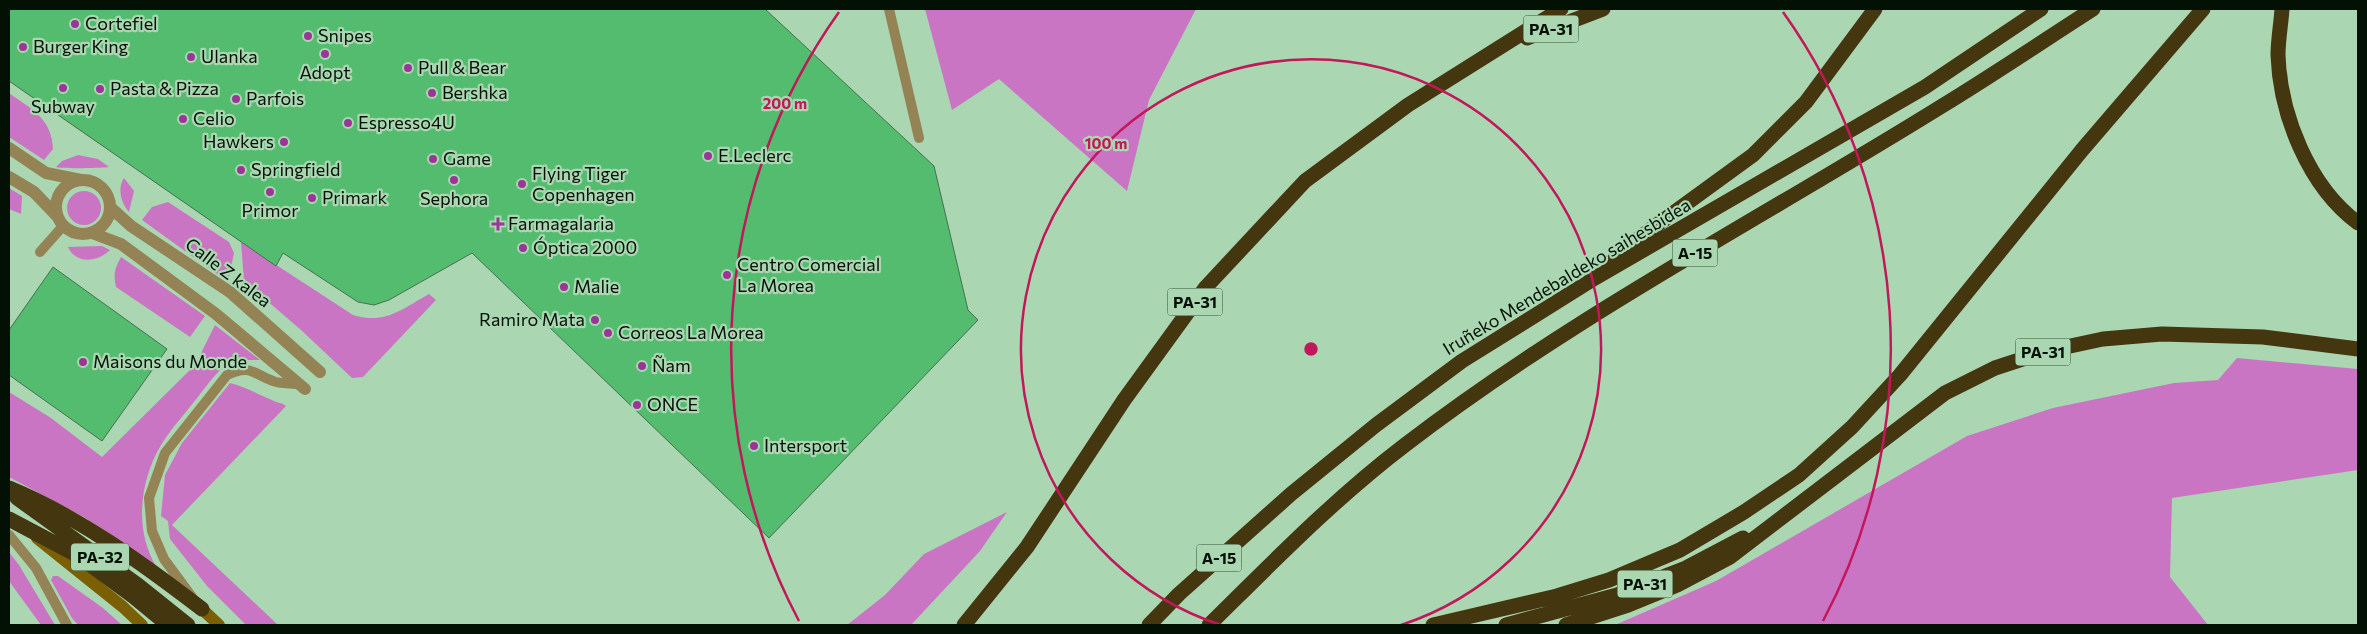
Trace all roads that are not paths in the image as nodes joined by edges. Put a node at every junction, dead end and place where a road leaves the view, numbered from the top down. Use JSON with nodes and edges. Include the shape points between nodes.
{"nodes":[{"id":1,"x":889,"y":9,"type":"edge"},
{"id":2,"x":1562,"y":9,"type":"edge"},
{"id":3,"x":1603,"y":9,"type":"edge"},
{"id":4,"x":1875,"y":9,"type":"edge"},
{"id":5,"x":2041,"y":9,"type":"edge"},
{"id":6,"x":2093,"y":9,"type":"edge"},
{"id":7,"x":2203,"y":9,"type":"edge"},
{"id":8,"x":2282,"y":9,"type":"edge"},
{"id":9,"x":1498,"y":49,"type":"junction"},
{"id":10,"x":919,"y":138,"type":"dead end"},
{"id":11,"x":9,"y":148,"type":"edge"},
{"id":12,"x":9,"y":177,"type":"edge"},
{"id":13,"x":81,"y":180,"type":"junction"},
{"id":14,"x":110,"y":208,"type":"junction"},
{"id":15,"x":60,"y":221,"type":"junction"},
{"id":16,"x":2358,"y":223,"type":"edge"},
{"id":17,"x":92,"y":233,"type":"junction"},
{"id":18,"x":40,"y":252,"type":"dead end"},
{"id":19,"x":1595,"y":278,"type":"junction"},
{"id":20,"x":2358,"y":349,"type":"edge"},
{"id":21,"x":320,"y":372,"type":"dead end"},
{"id":22,"x":301,"y":386,"type":"joint"},
{"id":23,"x":9,"y":488,"type":"edge"},
{"id":24,"x":9,"y":493,"type":"edge"},
{"id":25,"x":9,"y":519,"type":"edge"},
{"id":26,"x":1776,"y":520,"type":"junction"},
{"id":27,"x":26,"y":528,"type":"junction"},
{"id":28,"x":9,"y":535,"type":"edge"},
{"id":29,"x":202,"y":610,"type":"junction"},
{"id":30,"x":67,"y":625,"type":"edge"},
{"id":31,"x":142,"y":625,"type":"edge"},
{"id":32,"x":168,"y":625,"type":"edge"},
{"id":33,"x":188,"y":625,"type":"edge"},
{"id":34,"x":219,"y":625,"type":"edge"},
{"id":35,"x":964,"y":625,"type":"edge"},
{"id":36,"x":1149,"y":625,"type":"edge"},
{"id":37,"x":1208,"y":625,"type":"edge"},
{"id":38,"x":1433,"y":625,"type":"edge"},
{"id":39,"x":1506,"y":625,"type":"edge"},
{"id":40,"x":1566,"y":625,"type":"edge"}],
"edges":[{"from":1,"to":10,"type":"lane"},
{"from":2,"to":9,"type":"highway"},
{"from":3,"to":9,"type":"highway","number":"PA-31"},
{"from":4,"to":19,"type":"highway","via":[[1806,102],[1753,155],[1628,246]]},
{"from":5,"to":19,"type":"highway","name":"Iruñeko Mendebaldeko saihesbidea","number":"A-15","via":[[1925,87]]},
{"from":6,"to":37,"type":"highway","number":"A-15","via":[[1942,106],[1690,256],[1493,381],[1403,446],[1314,522]]},
{"from":7,"to":38,"type":"highway","via":[[2082,150],[1900,375],[1852,427],[1799,475],[1680,550],[1609,580],[1557,596]]},
{"from":8,"to":16,"type":"highway","via":[[2278,54],[2289,118],[2322,185]]},
{"from":9,"to":35,"type":"highway","number":"PA-31","via":[[1408,104],[1305,182],[1206,287],[1124,400],[1027,547]]},
{"from":11,"to":13,"type":"street","via":[[46,173]]},
{"from":12,"to":15,"type":"street","via":[[34,192]]},
{"from":13,"to":14,"type":"street","via":[[90,181],[105,190]]},
{"from":13,"to":15,"type":"street","via":[[60,192],[56,208]]},
{"from":14,"to":17,"type":"street","via":[[104,226]]},
{"from":14,"to":21,"type":"street","name":"Calle Z kalea","via":[[131,226],[230,292]]},
{"from":15,"to":17,"type":"street","via":[[77,234]]},
{"from":15,"to":18,"type":"lane"},
{"from":17,"to":22,"type":"street","via":[[121,244],[216,314]]},
{"from":19,"to":36,"type":"highway","name":"Iruñeko Mendebaldeko saihesbidea","number":"A-15","via":[[1462,361],[1376,425],[1291,494]]},
{"from":20,"to":26,"type":"highway","number":"PA-31","via":[[2263,337],[2162,334],[2104,339],[2047,351],[1995,368],[1945,393]]},
{"from":22,"to":29,"type":"lane","via":[[274,382],[251,370],[227,375],[165,453],[149,498],[152,531],[164,559]]},
{"from":23,"to":29,"type":"highway","via":[[46,503],[147,567]]},
{"from":24,"to":33,"type":"highway","number":"PA-32","via":[[138,585]]},
{"from":25,"to":27,"type":"highway","number":"PA-32"},
{"from":26,"to":39,"type":"highway","number":"PA-31","via":[[1686,568],[1617,595]]},
{"from":26,"to":40,"type":"highway","via":[[1730,557],[1677,586],[1628,606]]},
{"from":27,"to":31,"type":"street"},
{"from":27,"to":32,"type":"highway","number":"PA-32","via":[[77,555]]},
{"from":28,"to":30,"type":"lane","via":[[36,568]]},
{"from":29,"to":34,"type":"street"}]}
